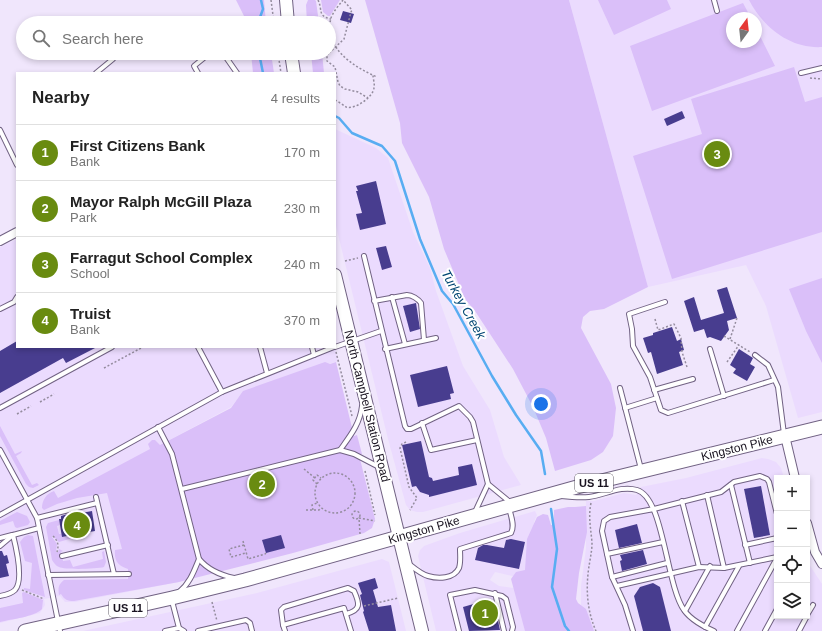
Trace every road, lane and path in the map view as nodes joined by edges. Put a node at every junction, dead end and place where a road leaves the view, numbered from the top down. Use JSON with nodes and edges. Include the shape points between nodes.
{"nodes":[{"id":1,"x":271,"y":0,"type":"edge"},
{"id":2,"x":286,"y":0,"type":"edge"},
{"id":3,"x":318,"y":0,"type":"edge"},
{"id":4,"x":343,"y":0,"type":"edge"},
{"id":5,"x":714,"y":0,"type":"edge"},
{"id":6,"x":717,"y":11,"type":"dead end"},
{"id":7,"x":273,"y":16,"type":"edge"},
{"id":8,"x":287,"y":16,"type":"edge"},
{"id":9,"x":324,"y":16,"type":"edge"},
{"id":10,"x":333,"y":16,"type":"edge"},
{"id":11,"x":336,"y":47,"type":"joint"},
{"id":12,"x":112,"y":60,"type":"edge"},
{"id":13,"x":201,"y":60,"type":"edge"},
{"id":14,"x":227,"y":60,"type":"edge"},
{"id":15,"x":279,"y":60,"type":"edge"},
{"id":16,"x":293,"y":60,"type":"edge"},
{"id":17,"x":327,"y":60,"type":"edge"},
{"id":18,"x":822,"y":68,"type":"edge"},
{"id":19,"x":97,"y":72,"type":"edge"},
{"id":20,"x":197,"y":72,"type":"edge"},
{"id":21,"x":236,"y":72,"type":"edge"},
{"id":22,"x":281,"y":72,"type":"edge"},
{"id":23,"x":294,"y":72,"type":"edge"},
{"id":24,"x":801,"y":73,"type":"dead end"},
{"id":25,"x":373,"y":75,"type":"junction"},
{"id":26,"x":377,"y":77,"type":"dead end"},
{"id":27,"x":368,"y":98,"type":"junction"},
{"id":28,"x":336,"y":101,"type":"edge"},
{"id":29,"x":0,"y":130,"type":"edge"},
{"id":30,"x":16,"y":163,"type":"edge"},
{"id":31,"x":16,"y":233,"type":"edge"},
{"id":32,"x":0,"y":241,"type":"edge"},
{"id":33,"x":364,"y":256,"type":"dead end"},
{"id":34,"x":357,"y":258,"type":"dead end"},
{"id":35,"x":344,"y":261,"type":"dead end"},
{"id":36,"x":336,"y":279,"type":"edge"},
{"id":37,"x":392,"y":298,"type":"junction"},
{"id":38,"x":16,"y":299,"type":"edge"},
{"id":39,"x":374,"y":301,"type":"junction"},
{"id":40,"x":664,"y":302,"type":"dead end"},
{"id":41,"x":0,"y":309,"type":"edge"},
{"id":42,"x":738,"y":318,"type":"dead end"},
{"id":43,"x":655,"y":319,"type":"dead end"},
{"id":44,"x":381,"y":331,"type":"junction"},
{"id":45,"x":724,"y":336,"type":"dead end"},
{"id":46,"x":436,"y":338,"type":"dead end"},
{"id":47,"x":424,"y":340,"type":"junction"},
{"id":48,"x":730,"y":340,"type":"junction"},
{"id":49,"x":350,"y":341,"type":"junction"},
{"id":50,"x":405,"y":344,"type":"junction"},
{"id":51,"x":739,"y":345,"type":"junction"},
{"id":52,"x":336,"y":346,"type":"edge"},
{"id":53,"x":110,"y":348,"type":"edge"},
{"id":54,"x":141,"y":348,"type":"edge"},
{"id":55,"x":199,"y":348,"type":"edge"},
{"id":56,"x":260,"y":348,"type":"edge"},
{"id":57,"x":312,"y":348,"type":"edge"},
{"id":58,"x":332,"y":348,"type":"edge"},
{"id":59,"x":334,"y":348,"type":"edge"},
{"id":60,"x":386,"y":349,"type":"junction"},
{"id":61,"x":710,"y":349,"type":"dead end"},
{"id":62,"x":314,"y":355,"type":"junction"},
{"id":63,"x":756,"y":355,"type":"joint"},
{"id":64,"x":727,"y":362,"type":"dead end"},
{"id":65,"x":688,"y":367,"type":"dead end"},
{"id":66,"x":104,"y":368,"type":"dead end"},
{"id":67,"x":266,"y":373,"type":"junction"},
{"id":68,"x":693,"y":379,"type":"dead end"},
{"id":69,"x":774,"y":380,"type":"junction"},
{"id":70,"x":620,"y":388,"type":"dead end"},
{"id":71,"x":654,"y":390,"type":"junction"},
{"id":72,"x":222,"y":392,"type":"junction"},
{"id":73,"x":54,"y":394,"type":"dead end"},
{"id":74,"x":364,"y":395,"type":"junction"},
{"id":75,"x":724,"y":396,"type":"junction"},
{"id":76,"x":657,"y":398,"type":"junction"},
{"id":77,"x":40,"y":402,"type":"dead end"},
{"id":78,"x":31,"y":406,"type":"dead end"},
{"id":79,"x":0,"y":408,"type":"edge"},
{"id":80,"x":625,"y":408,"type":"junction"},
{"id":81,"x":17,"y":414,"type":"dead end"},
{"id":82,"x":352,"y":416,"type":"dead end"},
{"id":83,"x":422,"y":423,"type":"junction"},
{"id":84,"x":822,"y":426,"type":"edge"},
{"id":85,"x":158,"y":427,"type":"junction"},
{"id":86,"x":785,"y":436,"type":"junction"},
{"id":87,"x":477,"y":440,"type":"junction"},
{"id":88,"x":406,"y":442,"type":"dead end"},
{"id":89,"x":0,"y":450,"type":"edge"},
{"id":90,"x":340,"y":450,"type":"junction"},
{"id":91,"x":304,"y":469,"type":"dead end"},
{"id":92,"x":382,"y":470,"type":"junction"},
{"id":93,"x":365,"y":471,"type":"dead end"},
{"id":94,"x":641,"y":471,"type":"junction"},
{"id":95,"x":795,"y":475,"type":"edge"},
{"id":96,"x":315,"y":478,"type":"junction"},
{"id":97,"x":321,"y":478,"type":"junction"},
{"id":98,"x":317,"y":484,"type":"junction"},
{"id":99,"x":488,"y":484,"type":"junction"},
{"id":100,"x":731,"y":485,"type":"junction"},
{"id":101,"x":182,"y":488,"type":"junction"},
{"id":102,"x":546,"y":495,"type":"junction"},
{"id":103,"x":707,"y":495,"type":"junction"},
{"id":104,"x":96,"y":497,"type":"dead end"},
{"id":105,"x":28,"y":500,"type":"junction"},
{"id":106,"x":591,"y":501,"type":"dead end"},
{"id":107,"x":682,"y":501,"type":"junction"},
{"id":108,"x":97,"y":503,"type":"junction"},
{"id":109,"x":317,"y":503,"type":"junction"},
{"id":110,"x":511,"y":505,"type":"junction"},
{"id":111,"x":322,"y":508,"type":"junction"},
{"id":112,"x":349,"y":508,"type":"junction"},
{"id":113,"x":654,"y":509,"type":"junction"},
{"id":114,"x":306,"y":510,"type":"dead end"},
{"id":115,"x":313,"y":510,"type":"junction"},
{"id":116,"x":410,"y":510,"type":"dead end"},
{"id":117,"x":776,"y":511,"type":"edge"},
{"id":118,"x":353,"y":512,"type":"junction"},
{"id":119,"x":375,"y":514,"type":"dead end"},
{"id":120,"x":0,"y":515,"type":"edge"},
{"id":121,"x":473,"y":516,"type":"junction"},
{"id":122,"x":37,"y":518,"type":"junction"},
{"id":123,"x":359,"y":518,"type":"junction"},
{"id":124,"x":375,"y":521,"type":"dead end"},
{"id":125,"x":39,"y":528,"type":"junction"},
{"id":126,"x":360,"y":534,"type":"dead end"},
{"id":127,"x":13,"y":535,"type":"junction"},
{"id":128,"x":53,"y":536,"type":"dead end"},
{"id":129,"x":399,"y":537,"type":"junction"},
{"id":130,"x":0,"y":538,"type":"edge"},
{"id":131,"x":774,"y":539,"type":"edge"},
{"id":132,"x":243,"y":541,"type":"dead end"},
{"id":133,"x":663,"y":542,"type":"junction"},
{"id":134,"x":108,"y":545,"type":"junction"},
{"id":135,"x":244,"y":545,"type":"junction"},
{"id":136,"x":745,"y":545,"type":"junction"},
{"id":137,"x":0,"y":546,"type":"edge"},
{"id":138,"x":810,"y":548,"type":"edge"},
{"id":139,"x":57,"y":552,"type":"dead end"},
{"id":140,"x":246,"y":553,"type":"junction"},
{"id":141,"x":266,"y":553,"type":"dead end"},
{"id":142,"x":607,"y":554,"type":"junction"},
{"id":143,"x":62,"y":556,"type":"dead end"},
{"id":144,"x":199,"y":559,"type":"junction"},
{"id":145,"x":774,"y":559,"type":"edge"},
{"id":146,"x":405,"y":562,"type":"junction"},
{"id":147,"x":667,"y":563,"type":"junction"},
{"id":148,"x":750,"y":563,"type":"junction"},
{"id":149,"x":774,"y":563,"type":"edge"},
{"id":150,"x":822,"y":564,"type":"edge"},
{"id":151,"x":710,"y":566,"type":"junction"},
{"id":152,"x":739,"y":566,"type":"junction"},
{"id":153,"x":699,"y":567,"type":"junction"},
{"id":154,"x":724,"y":568,"type":"junction"},
{"id":155,"x":48,"y":574,"type":"junction"},
{"id":156,"x":114,"y":574,"type":"junction"},
{"id":157,"x":128,"y":574,"type":"dead end"},
{"id":158,"x":670,"y":574,"type":"junction"},
{"id":159,"x":612,"y":577,"type":"junction"},
{"id":160,"x":244,"y":580,"type":"junction"},
{"id":161,"x":617,"y":586,"type":"junction"},
{"id":162,"x":16,"y":588,"type":"junction"},
{"id":163,"x":495,"y":594,"type":"junction"},
{"id":164,"x":0,"y":596,"type":"edge"},
{"id":165,"x":172,"y":598,"type":"junction"},
{"id":166,"x":398,"y":598,"type":"dead end"},
{"id":167,"x":44,"y":599,"type":"dead end"},
{"id":168,"x":212,"y":602,"type":"dead end"},
{"id":169,"x":813,"y":605,"type":"dead end"},
{"id":170,"x":358,"y":607,"type":"junction"},
{"id":171,"x":810,"y":610,"type":"edge"},
{"id":172,"x":685,"y":611,"type":"junction"},
{"id":173,"x":346,"y":614,"type":"junction"},
{"id":174,"x":774,"y":614,"type":"edge"},
{"id":175,"x":805,"y":619,"type":"edge"},
{"id":176,"x":283,"y":625,"type":"junction"},
{"id":177,"x":218,"y":626,"type":"junction"},
{"id":178,"x":59,"y":627,"type":"edge"},
{"id":179,"x":705,"y":627,"type":"junction"},
{"id":180,"x":179,"y":628,"type":"junction"},
{"id":181,"x":25,"y":631,"type":"edge"},
{"id":182,"x":165,"y":631,"type":"edge"},
{"id":183,"x":184,"y":631,"type":"edge"},
{"id":184,"x":198,"y":631,"type":"edge"},
{"id":185,"x":252,"y":631,"type":"edge"},
{"id":186,"x":284,"y":631,"type":"edge"},
{"id":187,"x":351,"y":631,"type":"edge"},
{"id":188,"x":422,"y":631,"type":"edge"},
{"id":189,"x":459,"y":631,"type":"edge"},
{"id":190,"x":504,"y":631,"type":"edge"},
{"id":191,"x":512,"y":631,"type":"edge"},
{"id":192,"x":596,"y":631,"type":"edge"},
{"id":193,"x":633,"y":631,"type":"edge"},
{"id":194,"x":714,"y":631,"type":"edge"},
{"id":195,"x":737,"y":631,"type":"edge"},
{"id":196,"x":765,"y":631,"type":"edge"},
{"id":197,"x":799,"y":631,"type":"edge"}],
"edges":[{"from":1,"to":7,"type":"path"},
{"from":2,"to":8,"type":"main road"},
{"from":3,"to":9,"type":"path"},
{"from":4,"to":10,"type":"path"},
{"from":4,"to":11,"type":"path","via":[[352,10],[344,39]]},
{"from":5,"to":6,"type":"lane"},
{"from":11,"to":25,"type":"path","via":[[343,56]]},
{"from":12,"to":19,"type":"lane"},
{"from":13,"to":20,"type":"lane","via":[[194,66]]},
{"from":14,"to":21,"type":"lane"},
{"from":15,"to":22,"type":"path"},
{"from":16,"to":23,"type":"main road"},
{"from":17,"to":27,"type":"path","via":[[335,67],[340,86]]},
{"from":18,"to":24,"type":"lane"},
{"from":25,"to":26,"type":"path"},
{"from":25,"to":27,"type":"path","via":[[374,89]]},
{"from":27,"to":28,"type":"path","via":[[353,107],[347,107]]},
{"from":29,"to":30,"type":"lane"},
{"from":31,"to":32,"type":"street"},
{"from":33,"to":39,"type":"lane"},
{"from":34,"to":35,"type":"path"},
{"from":36,"to":49,"type":"main road","name":"North Campbell Station Road"},
{"from":37,"to":39,"type":"lane"},
{"from":37,"to":47,"type":"lane","via":[[410,295],[419,300]]},
{"from":37,"to":50,"type":"lane"},
{"from":38,"to":41,"type":"lane"},
{"from":39,"to":44,"type":"lane"},
{"from":40,"to":71,"type":"lane","via":[[629,314],[633,346]]},
{"from":42,"to":48,"type":"path"},
{"from":43,"to":65,"type":"path","via":[[658,330],[674,324],[681,338],[682,352]]},
{"from":44,"to":49,"type":"lane"},
{"from":44,"to":60,"type":"lane"},
{"from":45,"to":48,"type":"path"},
{"from":46,"to":47,"type":"lane"},
{"from":47,"to":50,"type":"lane"},
{"from":48,"to":51,"type":"path"},
{"from":49,"to":52,"type":"lane"},
{"from":49,"to":74,"type":"main road","name":"North Campbell Station Road"},
{"from":50,"to":60,"type":"lane"},
{"from":51,"to":63,"type":"path"},
{"from":51,"to":64,"type":"path"},
{"from":53,"to":79,"type":"lane"},
{"from":54,"to":66,"type":"path"},
{"from":55,"to":72,"type":"lane"},
{"from":56,"to":67,"type":"lane"},
{"from":57,"to":62,"type":"lane"},
{"from":58,"to":62,"type":"lane"},
{"from":59,"to":82,"type":"path"},
{"from":60,"to":83,"type":"lane","via":[[404,426],[407,429]]},
{"from":61,"to":75,"type":"lane"},
{"from":62,"to":67,"type":"lane"},
{"from":63,"to":69,"type":"lane","via":[[768,365]]},
{"from":67,"to":72,"type":"lane"},
{"from":68,"to":71,"type":"lane"},
{"from":69,"to":75,"type":"lane"},
{"from":69,"to":86,"type":"lane","via":[[780,397]]},
{"from":70,"to":80,"type":"lane"},
{"from":71,"to":76,"type":"lane"},
{"from":72,"to":85,"type":"lane"},
{"from":73,"to":77,"type":"path"},
{"from":74,"to":90,"type":"lane","via":[[359,421]]},
{"from":74,"to":92,"type":"main road","name":"North Campbell Station Road"},
{"from":75,"to":76,"type":"lane","via":[[668,413],[660,410]]},
{"from":76,"to":80,"type":"lane"},
{"from":78,"to":81,"type":"path"},
{"from":80,"to":94,"type":"lane"},
{"from":83,"to":87,"type":"lane","via":[[431,450]]},
{"from":83,"to":87,"type":"lane","via":[[459,406],[473,422]]},
{"from":84,"to":86,"type":"main road","name":"Kingston Pike","number":"US 11"},
{"from":85,"to":101,"type":"lane","via":[[172,454]]},
{"from":85,"to":105,"type":"lane"},
{"from":86,"to":94,"type":"main road","name":"Kingston Pike","number":"US 11"},
{"from":86,"to":95,"type":"street"},
{"from":87,"to":99,"type":"lane"},
{"from":88,"to":116,"type":"path","via":[[400,448],[409,488],[417,498]]},
{"from":89,"to":105,"type":"lane"},
{"from":90,"to":92,"type":"lane","via":[[354,454]]},
{"from":90,"to":101,"type":"lane"},
{"from":91,"to":96,"type":"path"},
{"from":92,"to":129,"type":"main road","name":"North Campbell Station Road"},
{"from":93,"to":119,"type":"path"},
{"from":94,"to":102,"type":"main road","name":"Kingston Pike","number":"US 11"},
{"from":96,"to":97,"type":"path","via":[[317,475]]},
{"from":96,"to":98,"type":"path","via":[[313,480]]},
{"from":97,"to":98,"type":"path"},
{"from":97,"to":112,"type":"path","via":[[326,474],[339,473],[350,479],[354,484],[356,497]]},
{"from":98,"to":109,"type":"path"},
{"from":99,"to":110,"type":"lane"},
{"from":99,"to":121,"type":"lane"},
{"from":100,"to":103,"type":"lane","via":[[721,492]]},
{"from":100,"to":117,"type":"lane","via":[[734,482],[764,477],[769,482]]},
{"from":100,"to":136,"type":"lane"},
{"from":101,"to":144,"type":"lane"},
{"from":102,"to":110,"type":"main road","name":"Kingston Pike","number":"US 11"},
{"from":102,"to":113,"type":"lane","via":[[590,497],[630,488],[644,495]]},
{"from":103,"to":107,"type":"lane"},
{"from":103,"to":154,"type":"lane"},
{"from":104,"to":108,"type":"lane"},
{"from":105,"to":120,"type":"lane"},
{"from":105,"to":122,"type":"lane"},
{"from":106,"to":192,"type":"path","via":[[589,515],[592,544],[587,597]]},
{"from":107,"to":113,"type":"lane"},
{"from":107,"to":153,"type":"lane"},
{"from":108,"to":122,"type":"lane"},
{"from":108,"to":134,"type":"lane"},
{"from":109,"to":111,"type":"path"},
{"from":109,"to":115,"type":"path","via":[[312,505]]},
{"from":110,"to":121,"type":"main road","name":"Kingston Pike","number":"US 11"},
{"from":110,"to":146,"type":"lane","via":[[513,532],[460,548],[460,563],[453,575],[441,578],[427,576]]},
{"from":111,"to":112,"type":"path","via":[[332,513]]},
{"from":111,"to":115,"type":"path"},
{"from":112,"to":118,"type":"path"},
{"from":113,"to":133,"type":"lane"},
{"from":113,"to":142,"type":"lane","via":[[610,517],[604,521],[602,531]]},
{"from":114,"to":115,"type":"path"},
{"from":118,"to":123,"type":"path","via":[[359,512]]},
{"from":118,"to":123,"type":"path","via":[[352,517]]},
{"from":121,"to":129,"type":"main road","name":"Kingston Pike","number":"US 11"},
{"from":122,"to":125,"type":"lane"},
{"from":123,"to":124,"type":"path"},
{"from":123,"to":126,"type":"path"},
{"from":125,"to":127,"type":"lane"},
{"from":125,"to":155,"type":"lane"},
{"from":127,"to":130,"type":"lane"},
{"from":127,"to":137,"type":"lane"},
{"from":127,"to":162,"type":"lane","via":[[18,556],[19,574]]},
{"from":128,"to":139,"type":"path","via":[[57,541]]},
{"from":129,"to":146,"type":"main road","name":"North Campbell Station Road"},
{"from":129,"to":160,"type":"main road","name":"Kingston Pike","number":"US 11"},
{"from":131,"to":136,"type":"lane"},
{"from":132,"to":135,"type":"path"},
{"from":133,"to":142,"type":"lane"},
{"from":133,"to":147,"type":"lane"},
{"from":134,"to":143,"type":"lane"},
{"from":134,"to":156,"type":"lane"},
{"from":135,"to":140,"type":"path"},
{"from":135,"to":140,"type":"path","via":[[229,549],[231,557]]},
{"from":136,"to":148,"type":"lane"},
{"from":138,"to":150,"type":"street"},
{"from":140,"to":141,"type":"path","via":[[248,559]]},
{"from":142,"to":159,"type":"lane"},
{"from":144,"to":160,"type":"lane","via":[[212,570]]},
{"from":144,"to":165,"type":"lane","via":[[186,586]]},
{"from":145,"to":148,"type":"lane"},
{"from":146,"to":188,"type":"main road","name":"North Campbell Station Road"},
{"from":147,"to":158,"type":"lane"},
{"from":147,"to":159,"type":"lane"},
{"from":148,"to":152,"type":"lane"},
{"from":149,"to":195,"type":"lane"},
{"from":151,"to":153,"type":"lane"},
{"from":151,"to":154,"type":"lane"},
{"from":151,"to":172,"type":"lane"},
{"from":152,"to":154,"type":"lane"},
{"from":152,"to":179,"type":"lane"},
{"from":153,"to":158,"type":"lane"},
{"from":155,"to":156,"type":"lane"},
{"from":155,"to":178,"type":"lane"},
{"from":156,"to":157,"type":"lane"},
{"from":158,"to":161,"type":"lane"},
{"from":158,"to":172,"type":"lane","via":[[678,601]]},
{"from":159,"to":161,"type":"lane"},
{"from":160,"to":165,"type":"main road","name":"Kingston Pike","number":"US 11"},
{"from":161,"to":193,"type":"lane"},
{"from":162,"to":164,"type":"lane","via":[[10,594]]},
{"from":162,"to":167,"type":"path"},
{"from":163,"to":189,"type":"lane","via":[[475,590],[450,595]]},
{"from":163,"to":190,"type":"lane"},
{"from":163,"to":191,"type":"lane","via":[[506,599]]},
{"from":165,"to":178,"type":"main road","name":"Kingston Pike","number":"US 11"},
{"from":165,"to":180,"type":"lane"},
{"from":166,"to":170,"type":"path"},
{"from":168,"to":177,"type":"path"},
{"from":169,"to":171,"type":"lane"},
{"from":170,"to":173,"type":"lane","via":[[354,612]]},
{"from":170,"to":176,"type":"lane","via":[[354,591],[348,588],[284,607],[280,614]]},
{"from":172,"to":179,"type":"lane"},
{"from":173,"to":176,"type":"lane","via":[[344,608]]},
{"from":173,"to":187,"type":"lane"},
{"from":174,"to":196,"type":"lane"},
{"from":175,"to":197,"type":"lane"},
{"from":176,"to":186,"type":"lane"},
{"from":177,"to":184,"type":"lane"},
{"from":177,"to":185,"type":"lane","via":[[246,620],[250,623]]},
{"from":178,"to":181,"type":"main road","name":"Kingston Pike","number":"US 11"},
{"from":179,"to":194,"type":"lane"},
{"from":180,"to":182,"type":"lane"},
{"from":180,"to":183,"type":"lane"}]}
